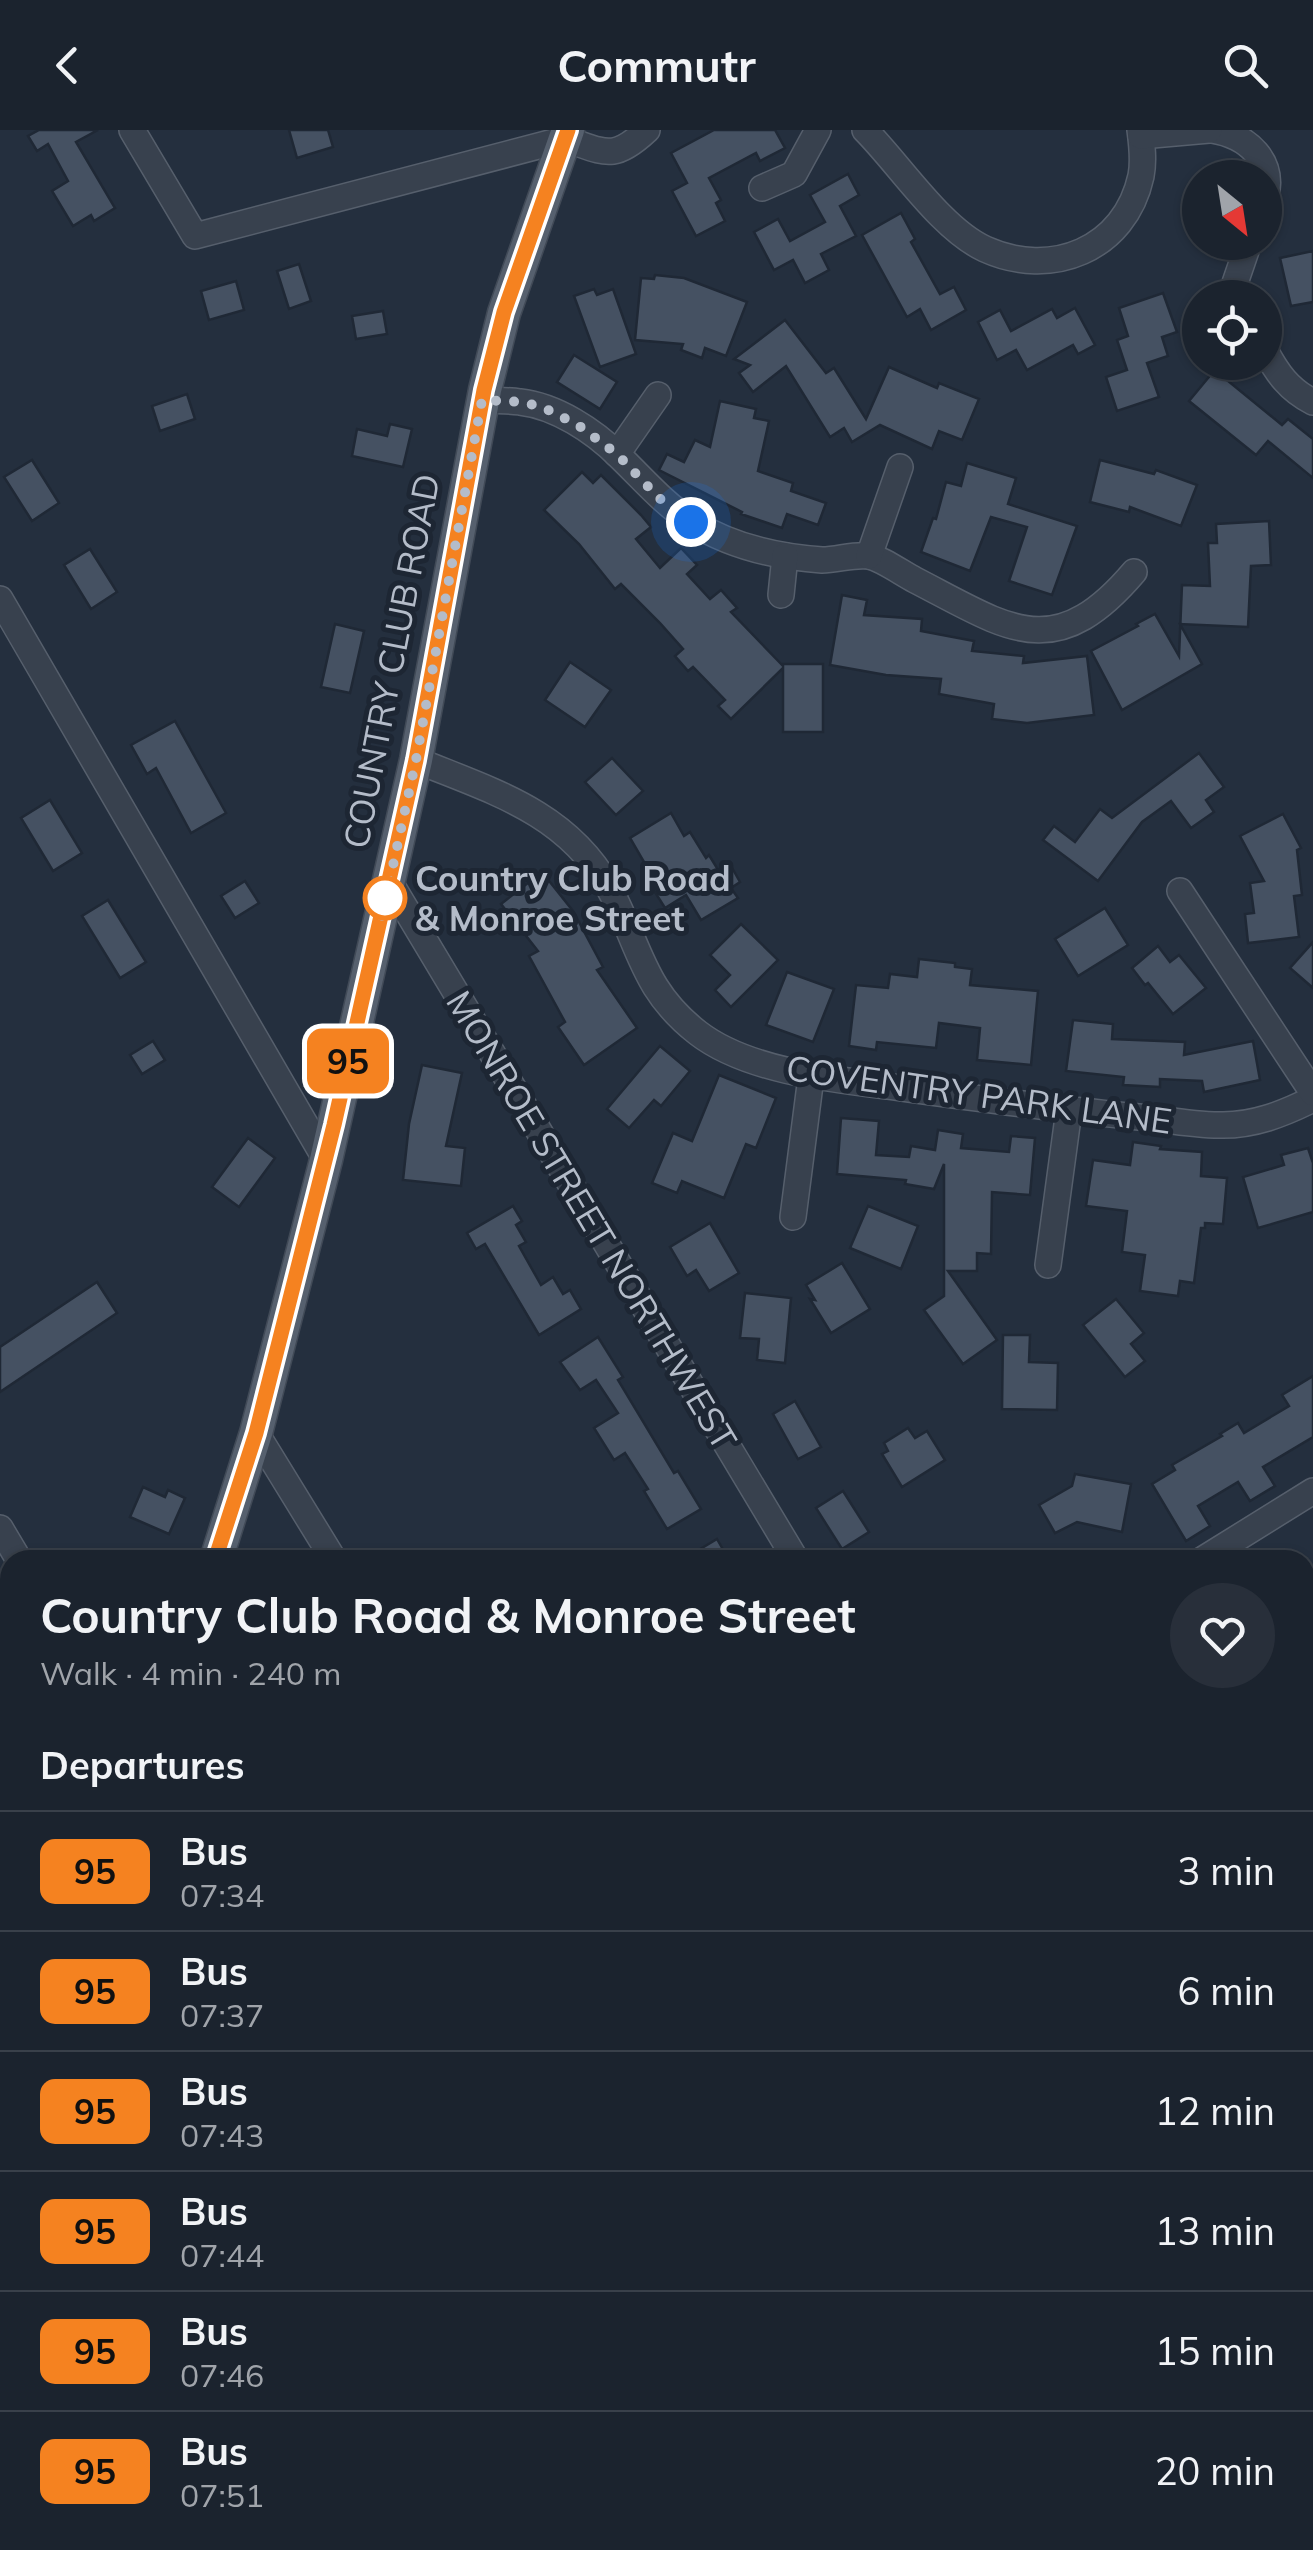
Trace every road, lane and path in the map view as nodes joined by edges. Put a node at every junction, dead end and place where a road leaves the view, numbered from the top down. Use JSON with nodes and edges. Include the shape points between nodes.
{"nodes":[{"id":1,"x":132,"y":130,"type":"edge"},
{"id":2,"x":647,"y":130,"type":"edge"},
{"id":3,"x":818,"y":130,"type":"edge"},
{"id":4,"x":865,"y":130,"type":"edge"},
{"id":5,"x":1211,"y":130,"type":"edge"},
{"id":6,"x":1140,"y":133,"type":"edge"},
{"id":7,"x":567,"y":134,"type":"edge"},
{"id":8,"x":1261,"y":160,"type":"edge"},
{"id":9,"x":762,"y":188,"type":"dead end"},
{"id":10,"x":1282,"y":379,"type":"edge"},
{"id":11,"x":658,"y":395,"type":"dead end"},
{"id":12,"x":482,"y":400,"type":"junction"},
{"id":13,"x":1313,"y":402,"type":"edge"},
{"id":14,"x":617,"y":454,"type":"junction"},
{"id":15,"x":900,"y":467,"type":"dead end"},
{"id":16,"x":786,"y":556,"type":"junction"},
{"id":17,"x":869,"y":556,"type":"junction"},
{"id":18,"x":1134,"y":572,"type":"dead end"},
{"id":19,"x":782,"y":596,"type":"dead end"},
{"id":20,"x":0,"y":600,"type":"edge"},
{"id":21,"x":416,"y":760,"type":"junction"},
{"id":22,"x":389,"y":880,"type":"junction"},
{"id":23,"x":1180,"y":891,"type":"dead end"},
{"id":24,"x":812,"y":1076,"type":"junction"},
{"id":25,"x":1313,"y":1096,"type":"edge"},
{"id":26,"x":1069,"y":1110,"type":"junction"},
{"id":27,"x":326,"y":1160,"type":"junction"},
{"id":28,"x":793,"y":1217,"type":"dead end"},
{"id":29,"x":1048,"y":1265,"type":"dead end"},
{"id":30,"x":256,"y":1433,"type":"junction"},
{"id":31,"x":1313,"y":1491,"type":"edge"},
{"id":32,"x":0,"y":1528,"type":"edge"},
{"id":33,"x":13,"y":1550,"type":"edge"},
{"id":34,"x":219,"y":1550,"type":"edge"},
{"id":35,"x":328,"y":1550,"type":"edge"},
{"id":36,"x":790,"y":1550,"type":"edge"},
{"id":37,"x":1218,"y":1550,"type":"edge"}],
"edges":[{"from":1,"to":7,"type":"street","via":[[195,236]]},
{"from":2,"to":7,"type":"street","via":[[613,152]]},
{"from":3,"to":9,"type":"street","via":[[794,174]]},
{"from":4,"to":6,"type":"street","via":[[968,238],[1013,257],[1044,260],[1092,248],[1122,221],[1141,175]]},
{"from":5,"to":6,"type":"street"},
{"from":5,"to":8,"type":"street","via":[[1231,133]]},
{"from":7,"to":12,"type":"main road","name":"COUNTRY CLUB ROAD","via":[[504,312]]},
{"from":10,"to":13,"type":"street"},
{"from":11,"to":14,"type":"street"},
{"from":12,"to":14,"type":"street","via":[[542,407]]},
{"from":12,"to":21,"type":"main road","name":"COUNTRY CLUB ROAD"},
{"from":14,"to":16,"type":"street","via":[[691,522],[732,542]]},
{"from":15,"to":17,"type":"street"},
{"from":16,"to":17,"type":"street"},
{"from":16,"to":19,"type":"street"},
{"from":17,"to":18,"type":"street","via":[[976,612],[1033,630],[1072,624],[1114,596]]},
{"from":20,"to":27,"type":"street"},
{"from":21,"to":22,"type":"main road","name":"COUNTRY CLUB ROAD"},
{"from":21,"to":24,"type":"street","name":"COVENTRY PARK LANE","via":[[512,799],[563,830],[607,885],[658,994],[702,1036],[728,1051]]},
{"from":22,"to":27,"type":"main road","name":"COUNTRY CLUB ROAD"},
{"from":22,"to":36,"type":"street","name":"MONROE STREET NORTHWEST"},
{"from":23,"to":25,"type":"street"},
{"from":24,"to":26,"type":"street","name":"COVENTRY PARK LANE"},
{"from":24,"to":28,"type":"street"},
{"from":25,"to":26,"type":"street","name":"COVENTRY PARK LANE","via":[[1280,1115],[1219,1126]]},
{"from":26,"to":29,"type":"street"},
{"from":27,"to":30,"type":"main road","name":"COUNTRY CLUB ROAD"},
{"from":30,"to":34,"type":"main road","name":"COUNTRY CLUB ROAD"},
{"from":30,"to":35,"type":"street"},
{"from":31,"to":37,"type":"street"},
{"from":32,"to":33,"type":"street"}]}
